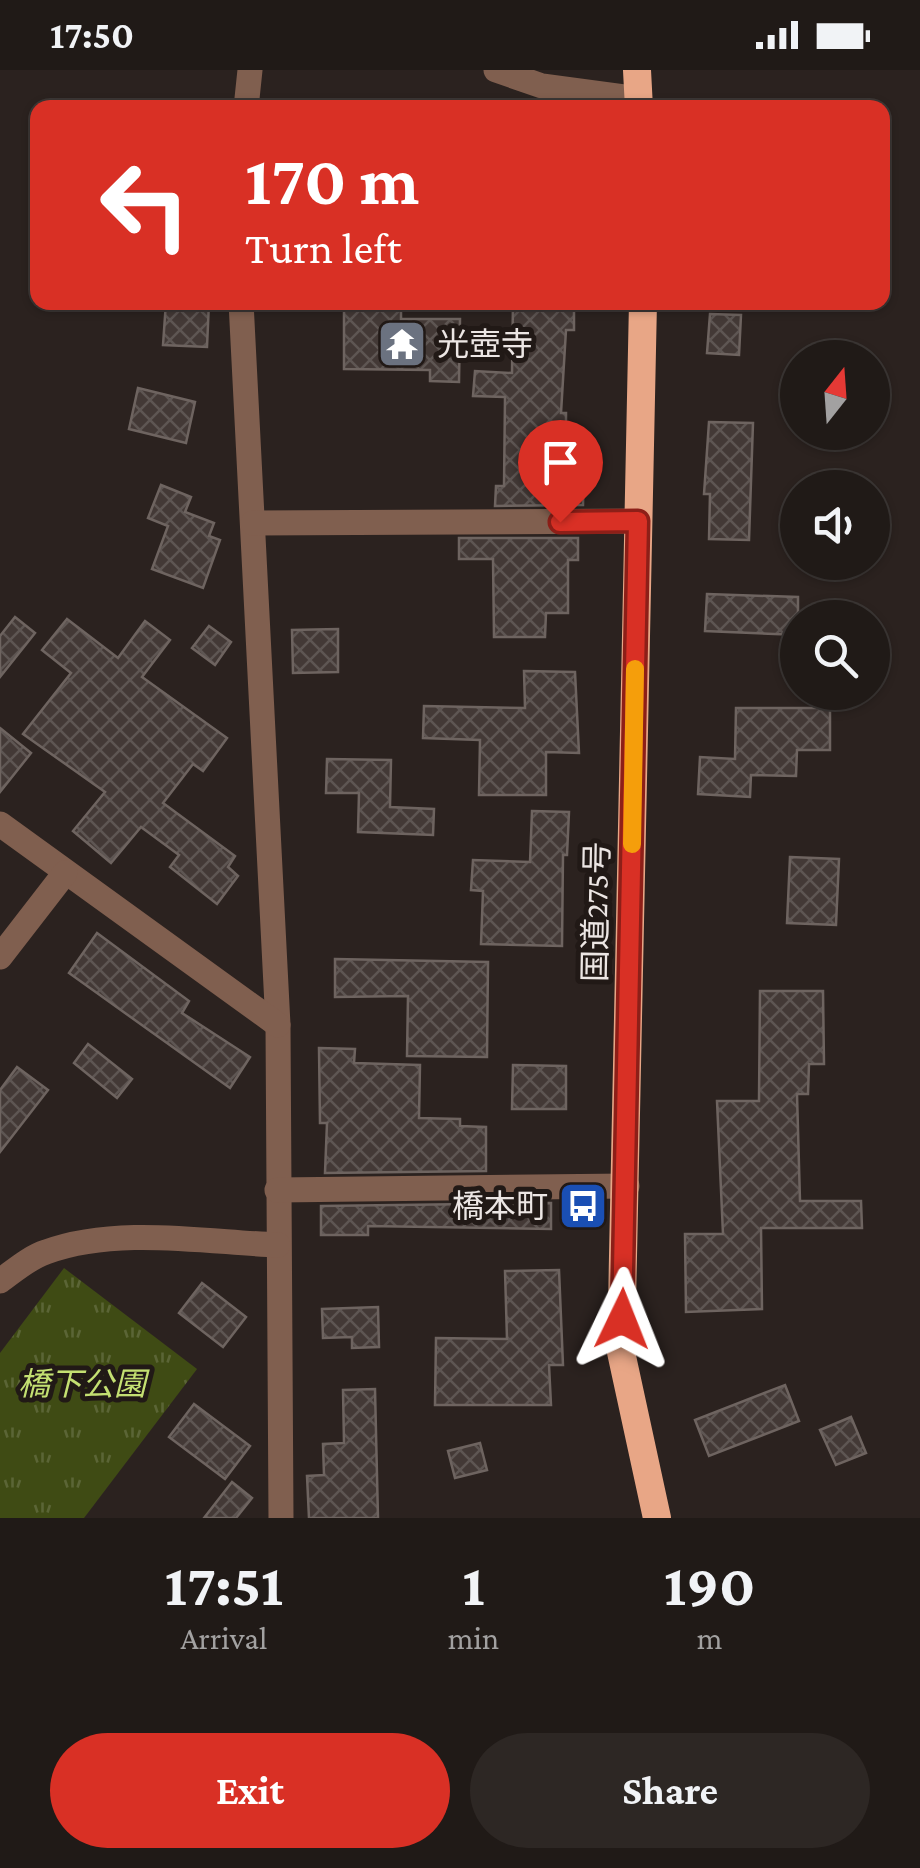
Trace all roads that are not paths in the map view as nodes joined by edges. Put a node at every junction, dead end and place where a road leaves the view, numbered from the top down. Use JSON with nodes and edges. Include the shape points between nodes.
{"nodes":[{"id":1,"x":250,"y":70,"type":"edge"},
{"id":2,"x":496,"y":70,"type":"edge"},
{"id":3,"x":637,"y":70,"type":"edge"},
{"id":4,"x":247,"y":100,"type":"edge"},
{"id":5,"x":622,"y":100,"type":"edge"},
{"id":6,"x":639,"y":100,"type":"edge"},
{"id":7,"x":241,"y":310,"type":"edge"},
{"id":8,"x":643,"y":310,"type":"edge"},
{"id":9,"x":638,"y":521,"type":"junction"},
{"id":10,"x":253,"y":523,"type":"junction"},
{"id":11,"x":0,"y":824,"type":"edge"},
{"id":12,"x":65,"y":873,"type":"junction"},
{"id":13,"x":0,"y":958,"type":"edge"},
{"id":14,"x":278,"y":1025,"type":"junction"},
{"id":15,"x":627,"y":1186,"type":"junction"},
{"id":16,"x":278,"y":1190,"type":"junction"},
{"id":17,"x":278,"y":1245,"type":"junction"},
{"id":18,"x":0,"y":1281,"type":"edge"},
{"id":19,"x":281,"y":1518,"type":"edge"},
{"id":20,"x":657,"y":1518,"type":"edge"}],
"edges":[{"from":1,"to":4,"type":"street"},
{"from":2,"to":5,"type":"street"},
{"from":3,"to":6,"type":"highway"},
{"from":7,"to":10,"type":"street"},
{"from":8,"to":9,"type":"highway","name":"国道275号"},
{"from":9,"to":10,"type":"street"},
{"from":9,"to":15,"type":"highway","name":"国道275号"},
{"from":10,"to":14,"type":"street"},
{"from":11,"to":12,"type":"street"},
{"from":12,"to":13,"type":"street"},
{"from":12,"to":14,"type":"street"},
{"from":14,"to":16,"type":"street"},
{"from":15,"to":16,"type":"street"},
{"from":15,"to":20,"type":"highway","name":"国道275号","via":[[621,1352]]},
{"from":16,"to":17,"type":"street"},
{"from":17,"to":18,"type":"street","via":[[86,1242],[43,1252]]},
{"from":17,"to":19,"type":"street"}]}
